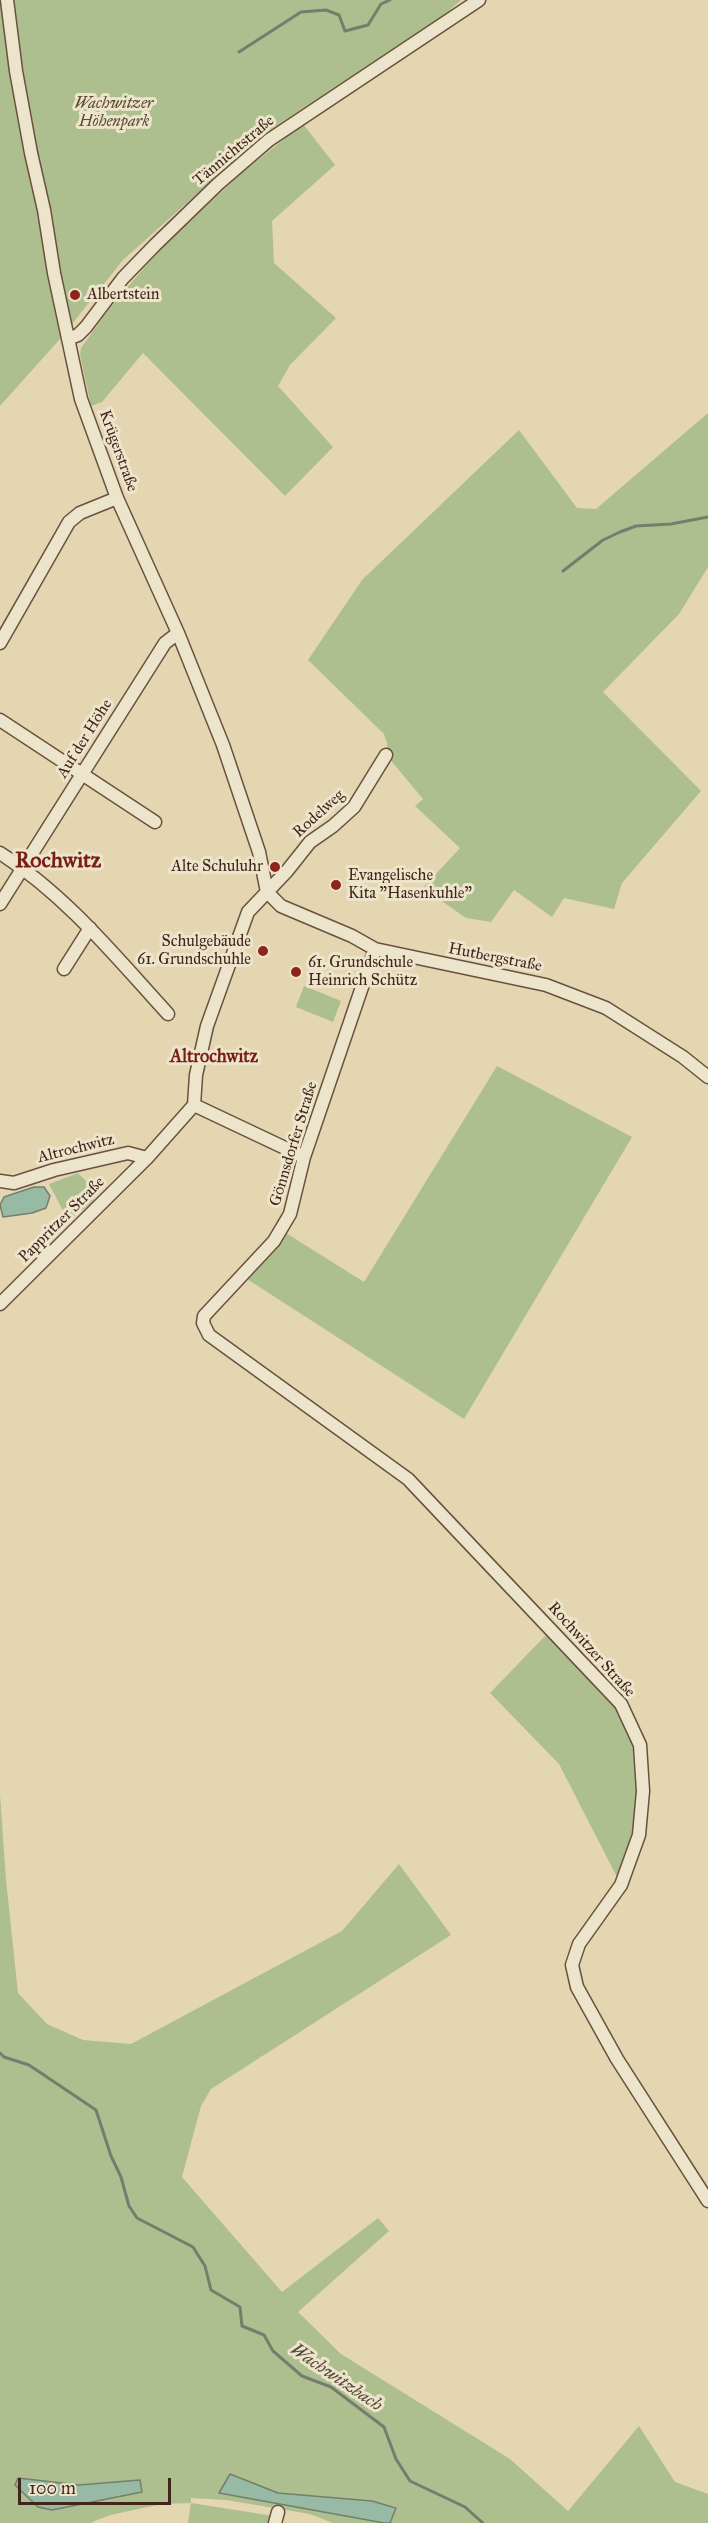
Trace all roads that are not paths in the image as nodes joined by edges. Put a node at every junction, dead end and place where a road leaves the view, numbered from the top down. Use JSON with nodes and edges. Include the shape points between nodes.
{"nodes":[{"id":1,"x":7,"y":0,"type":"edge"},
{"id":2,"x":479,"y":0,"type":"edge"},
{"id":3,"x":68,"y":339,"type":"junction"},
{"id":4,"x":117,"y":498,"type":"junction"},
{"id":5,"x":178,"y":633,"type":"junction"},
{"id":6,"x":0,"y":643,"type":"edge"},
{"id":7,"x":0,"y":720,"type":"edge"},
{"id":8,"x":386,"y":755,"type":"dead end"},
{"id":9,"x":83,"y":774,"type":"junction"},
{"id":10,"x":155,"y":822,"type":"dead end"},
{"id":11,"x":0,"y":853,"type":"edge"},
{"id":12,"x":23,"y":868,"type":"junction"},
{"id":13,"x":267,"y":892,"type":"junction"},
{"id":14,"x":0,"y":903,"type":"edge"},
{"id":15,"x":90,"y":928,"type":"junction"},
{"id":16,"x":375,"y":949,"type":"junction"},
{"id":17,"x":64,"y":969,"type":"dead end"},
{"id":18,"x":168,"y":1014,"type":"dead end"},
{"id":19,"x":708,"y":1077,"type":"edge"},
{"id":20,"x":194,"y":1105,"type":"junction"},
{"id":21,"x":304,"y":1157,"type":"junction"},
{"id":22,"x":147,"y":1158,"type":"junction"},
{"id":23,"x":1,"y":1182,"type":"edge"},
{"id":24,"x":0,"y":1304,"type":"edge"},
{"id":25,"x":202,"y":1323,"type":"joint"},
{"id":26,"x":708,"y":2201,"type":"edge"}],
"edges":[{"from":1,"to":3,"type":"street","name":"Krügerstraße","via":[[16,71]]},
{"from":2,"to":3,"type":"street","name":"Tännichtstraße","via":[[269,140],[159,241],[123,278],[87,327]]},
{"from":3,"to":4,"type":"street","name":"Krügerstraße","via":[[81,399]]},
{"from":4,"to":5,"type":"street","name":"Krügerstraße"},
{"from":4,"to":6,"type":"street","via":[[80,513],[69,522]]},
{"from":5,"to":9,"type":"street","name":"Auf der Höhe","via":[[166,641]]},
{"from":5,"to":13,"type":"street","name":"Krügerstraße","via":[[223,745],[259,852]]},
{"from":7,"to":9,"type":"street"},
{"from":8,"to":13,"type":"street","name":"Rodelweg","via":[[354,807],[310,842]]},
{"from":9,"to":10,"type":"street"},
{"from":9,"to":12,"type":"street","name":"Auf der Höhe"},
{"from":11,"to":12,"type":"street"},
{"from":12,"to":14,"type":"street","name":"Auf der Höhe"},
{"from":12,"to":15,"type":"street"},
{"from":13,"to":16,"type":"street","name":"Hutbergstraße","via":[[281,906]]},
{"from":13,"to":20,"type":"street","via":[[248,912],[207,1026]]},
{"from":15,"to":17,"type":"street"},
{"from":15,"to":18,"type":"street"},
{"from":16,"to":19,"type":"street","name":"Hutbergstraße","via":[[546,985],[606,1008]]},
{"from":16,"to":21,"type":"street","name":"Gönnsdorfer Straße"},
{"from":20,"to":21,"type":"street"},
{"from":20,"to":22,"type":"street"},
{"from":21,"to":25,"type":"street","name":"Gönnsdorfer Straße","via":[[295,1198],[282,1230]]},
{"from":22,"to":23,"type":"street","name":"Altrochwitz","via":[[128,1153],[14,1183]]},
{"from":22,"to":24,"type":"street","name":"Pappritzer Straße"},
{"from":25,"to":26,"type":"street","name":"Rochwitzer Straße","via":[[209,1335],[408,1479],[621,1704],[640,1744],[643,1791],[639,1835],[621,1885],[579,1944],[572,1965],[577,1987],[617,2059]]}]}
